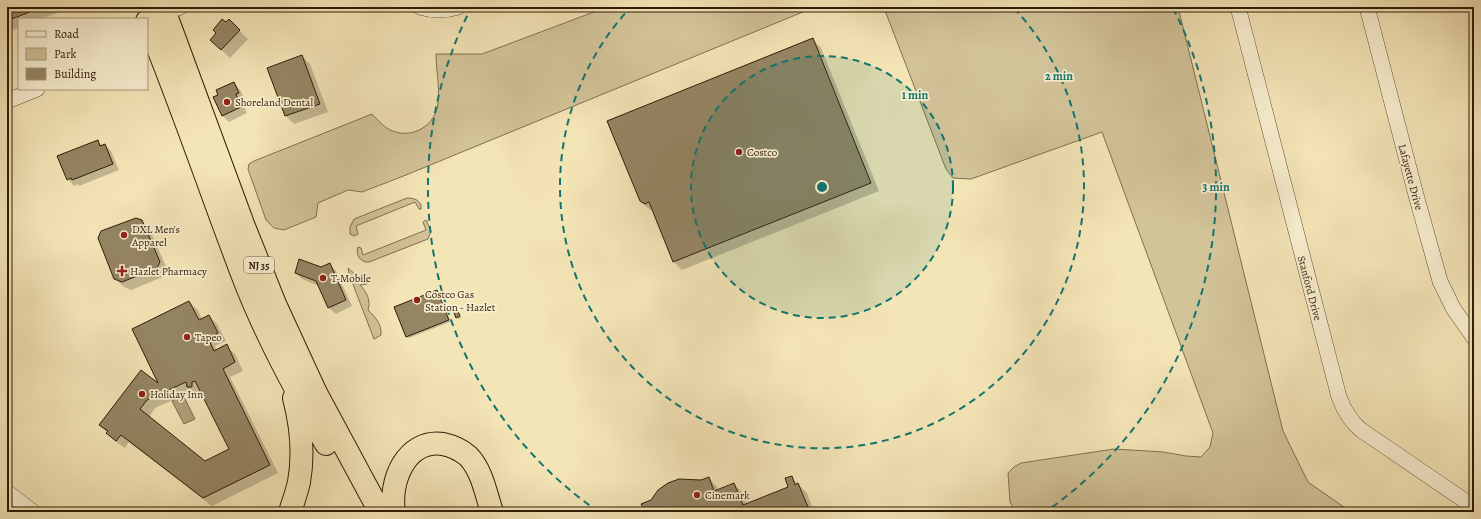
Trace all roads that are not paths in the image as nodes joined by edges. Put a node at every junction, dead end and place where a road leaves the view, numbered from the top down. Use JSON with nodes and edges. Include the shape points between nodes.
{"nodes":[{"id":1,"x":420,"y":7,"type":"edge"},
{"id":2,"x":458,"y":7,"type":"edge"},
{"id":3,"x":1238,"y":7,"type":"edge"},
{"id":4,"x":1367,"y":7,"type":"edge"},
{"id":5,"x":155,"y":15,"type":"edge"},
{"id":6,"x":154,"y":57,"type":"edge"},
{"id":7,"x":34,"y":90,"type":"edge"},
{"id":8,"x":7,"y":101,"type":"edge"},
{"id":9,"x":1474,"y":338,"type":"edge"},
{"id":10,"x":288,"y":376,"type":"junction"},
{"id":11,"x":7,"y":492,"type":"edge"},
{"id":12,"x":1474,"y":506,"type":"edge"},
{"id":13,"x":32,"y":512,"type":"edge"},
{"id":14,"x":290,"y":512,"type":"edge"},
{"id":15,"x":364,"y":512,"type":"edge"},
{"id":16,"x":380,"y":512,"type":"edge"},
{"id":17,"x":394,"y":512,"type":"edge"},
{"id":18,"x":492,"y":512,"type":"edge"}],
"edges":[{"from":1,"to":2,"type":"street","via":[[433,10]]},
{"from":3,"to":12,"type":"street","name":"Stanford Drive","via":[[1344,410],[1361,430]]},
{"from":4,"to":9,"type":"street","name":"Lafayette Drive","via":[[1440,281],[1453,308]]},
{"from":5,"to":6,"type":"highway","number":"NJ 35"},
{"from":5,"to":16,"type":"highway","number":"NJ 35","via":[[275,304],[316,393]]},
{"from":6,"to":10,"type":"highway","number":"NJ 35","via":[[244,279]]},
{"from":7,"to":8,"type":"street"},
{"from":10,"to":14,"type":"highway","via":[[301,444],[299,482]]},
{"from":10,"to":15,"type":"highway","number":"NJ 35"},
{"from":11,"to":13,"type":"street"},
{"from":17,"to":18,"type":"highway","via":[[392,497],[402,464],[420,448],[438,444],[460,450],[474,463]]}]}
